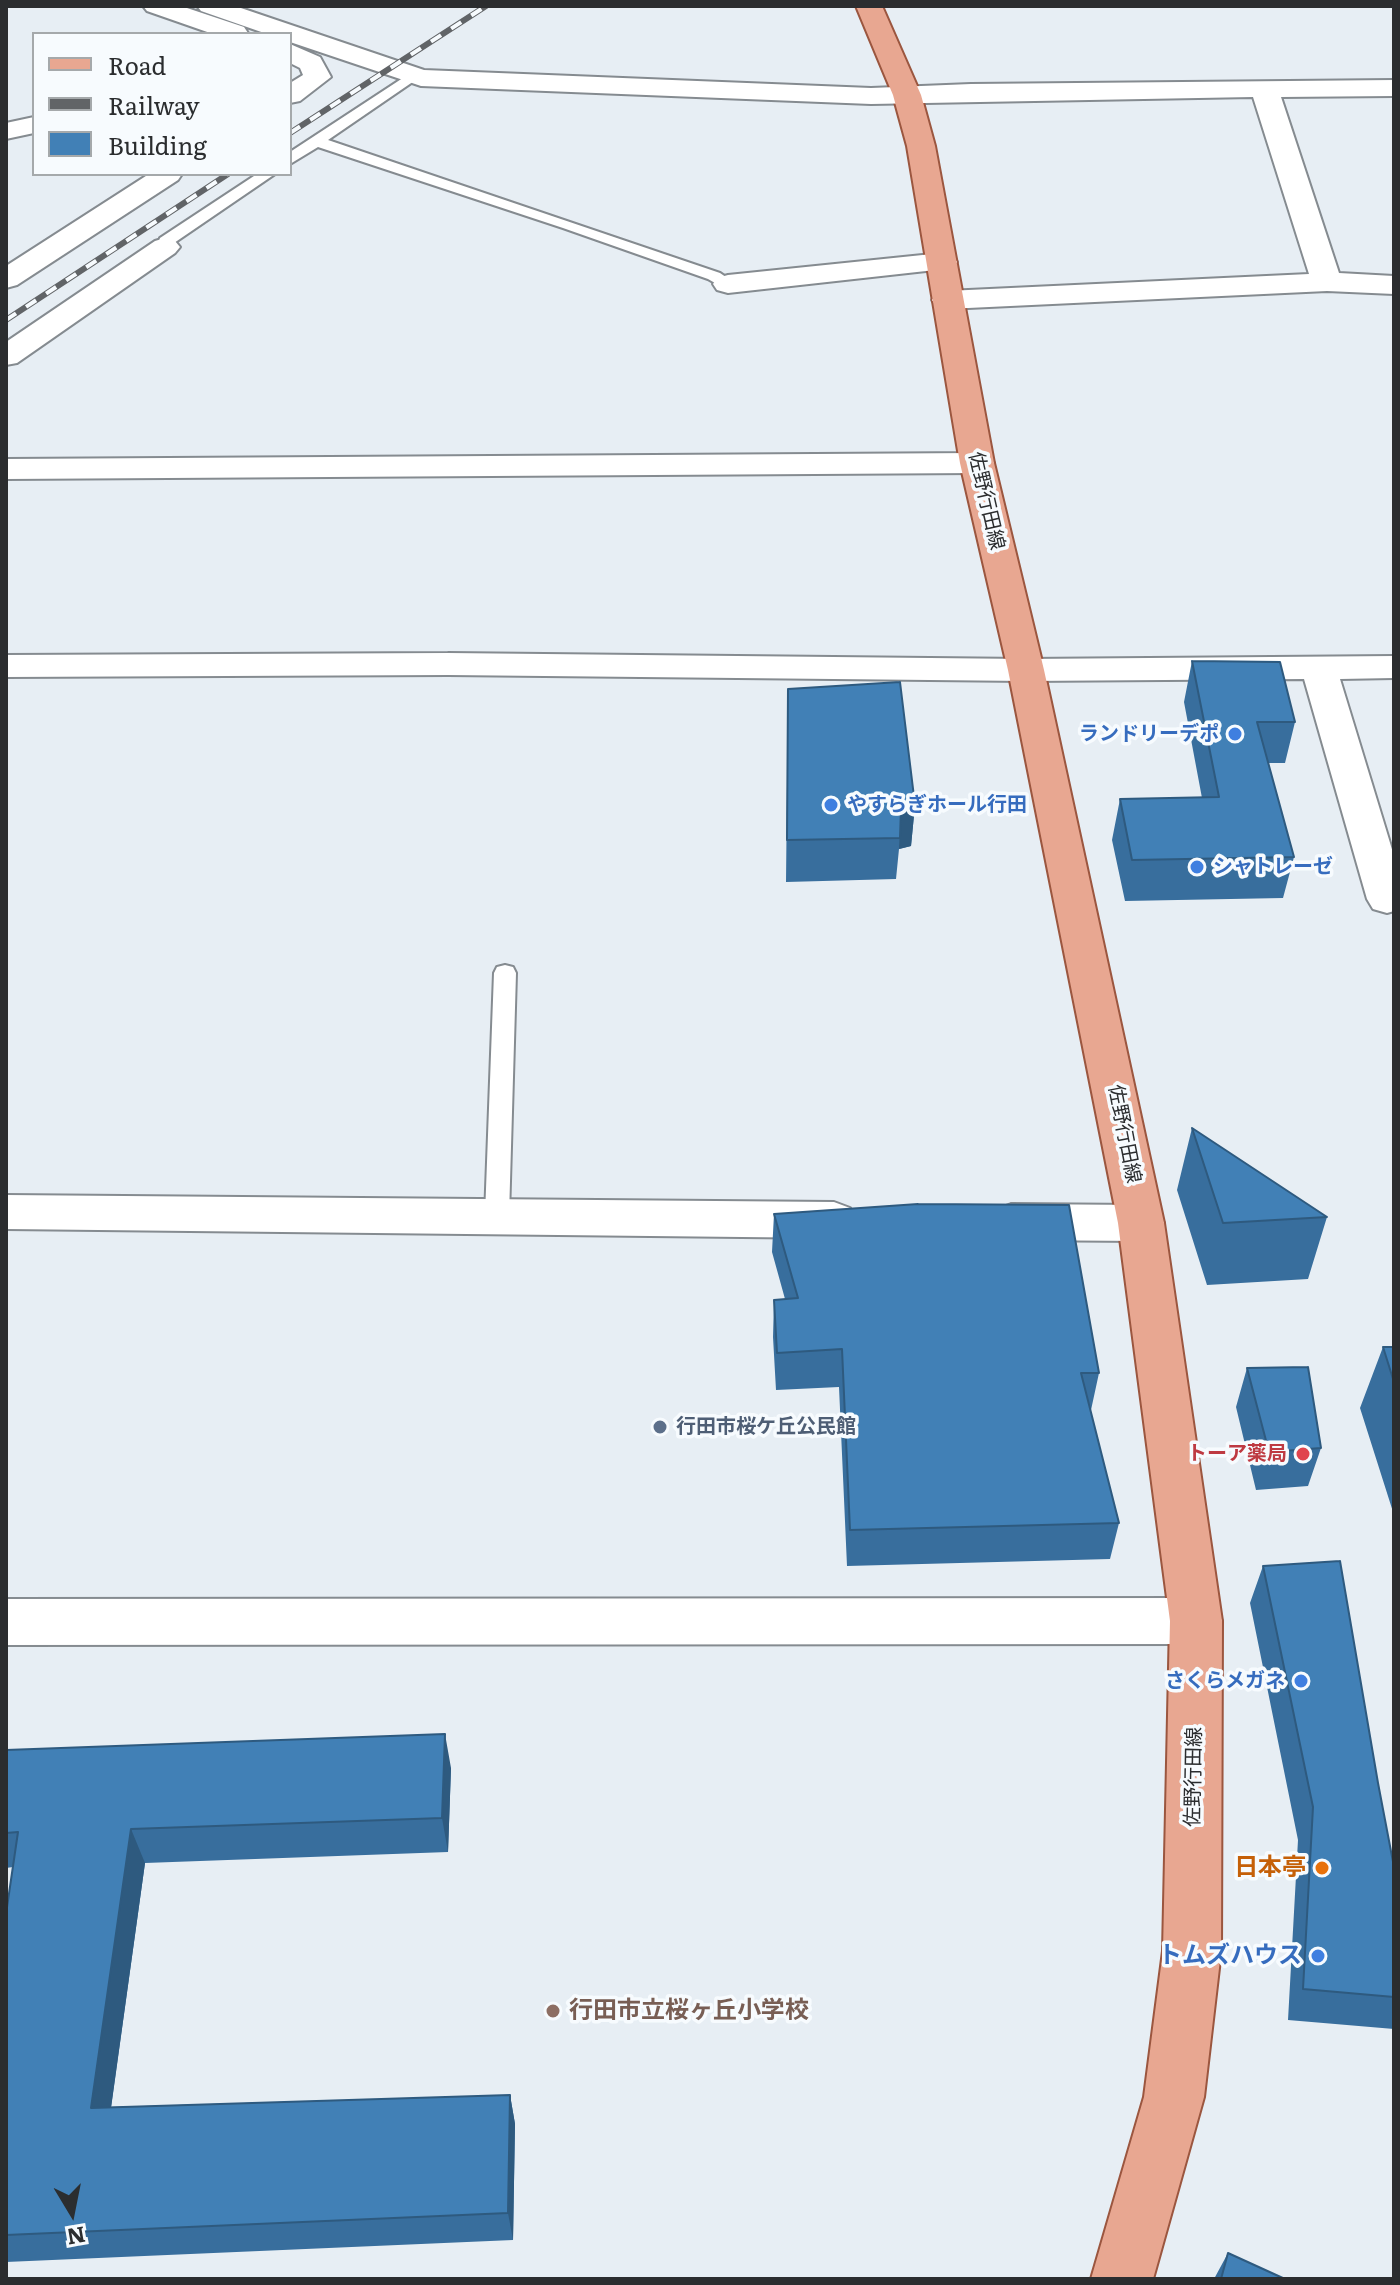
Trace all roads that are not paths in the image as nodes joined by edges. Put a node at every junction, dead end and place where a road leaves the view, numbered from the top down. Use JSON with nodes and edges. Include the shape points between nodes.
{"nodes":[{"id":1,"x":156,"y":6,"type":"edge"},
{"id":2,"x":210,"y":6,"type":"edge"},
{"id":3,"x":869,"y":6,"type":"edge"},
{"id":4,"x":231,"y":32,"type":"edge"},
{"id":5,"x":285,"y":32,"type":"edge"},
{"id":6,"x":292,"y":34,"type":"edge"},
{"id":7,"x":297,"y":62,"type":"edge"},
{"id":8,"x":412,"y":76,"type":"junction"},
{"id":9,"x":1394,"y":88,"type":"edge"},
{"id":10,"x":1265,"y":91,"type":"junction"},
{"id":11,"x":292,"y":94,"type":"edge"},
{"id":12,"x":907,"y":95,"type":"junction"},
{"id":13,"x":32,"y":125,"type":"edge"},
{"id":14,"x":6,"y":131,"type":"edge"},
{"id":15,"x":317,"y":141,"type":"junction"},
{"id":16,"x":292,"y":158,"type":"edge"},
{"id":17,"x":165,"y":176,"type":"edge"},
{"id":18,"x":264,"y":176,"type":"edge"},
{"id":19,"x":165,"y":247,"type":"joint"},
{"id":20,"x":6,"y":279,"type":"edge"},
{"id":21,"x":945,"y":281,"type":"junction"},
{"id":22,"x":1327,"y":282,"type":"junction"},
{"id":23,"x":728,"y":284,"type":"joint"},
{"id":24,"x":1394,"y":285,"type":"edge"},
{"id":25,"x":6,"y":356,"type":"edge"},
{"id":26,"x":977,"y":463,"type":"junction"},
{"id":27,"x":6,"y":469,"type":"edge"},
{"id":28,"x":6,"y":666,"type":"edge"},
{"id":29,"x":1394,"y":667,"type":"edge"},
{"id":30,"x":1319,"y":668,"type":"junction"},
{"id":31,"x":1026,"y":670,"type":"junction"},
{"id":32,"x":1387,"y":899,"type":"dead end"},
{"id":33,"x":505,"y":973,"type":"dead end"},
{"id":34,"x":6,"y":1212,"type":"edge"},
{"id":35,"x":497,"y":1216,"type":"junction"},
{"id":36,"x":874,"y":1220,"type":"edge"},
{"id":37,"x":968,"y":1221,"type":"edge"},
{"id":38,"x":1141,"y":1223,"type":"junction"},
{"id":39,"x":1196,"y":1621,"type":"junction"},
{"id":40,"x":6,"y":1622,"type":"edge"},
{"id":41,"x":1122,"y":2279,"type":"edge"}],
"edges":[{"from":1,"to":4,"type":"street"},
{"from":2,"to":5,"type":"street"},
{"from":3,"to":12,"type":"main road","name":"佐野行田線"},
{"from":6,"to":8,"type":"street"},
{"from":7,"to":11,"type":"street","via":[[318,77]]},
{"from":8,"to":12,"type":"street"},
{"from":8,"to":15,"type":"lane"},
{"from":9,"to":10,"type":"street"},
{"from":10,"to":12,"type":"street"},
{"from":10,"to":22,"type":"street"},
{"from":12,"to":21,"type":"main road","name":"佐野行田線"},
{"from":13,"to":14,"type":"street"},
{"from":15,"to":16,"type":"lane"},
{"from":15,"to":23,"type":"lane"},
{"from":17,"to":20,"type":"street"},
{"from":18,"to":19,"type":"lane","via":[[166,241]]},
{"from":19,"to":25,"type":"street"},
{"from":21,"to":22,"type":"street"},
{"from":21,"to":23,"type":"street"},
{"from":21,"to":26,"type":"main road","name":"佐野行田線"},
{"from":22,"to":24,"type":"street"},
{"from":26,"to":27,"type":"street"},
{"from":26,"to":31,"type":"main road","name":"佐野行田線"},
{"from":28,"to":31,"type":"street"},
{"from":29,"to":30,"type":"street"},
{"from":30,"to":31,"type":"street"},
{"from":30,"to":32,"type":"street"},
{"from":31,"to":38,"type":"main road","name":"佐野行田線"},
{"from":33,"to":35,"type":"lane"},
{"from":34,"to":35,"type":"street"},
{"from":35,"to":36,"type":"street"},
{"from":37,"to":38,"type":"street"},
{"from":38,"to":39,"type":"main road","name":"佐野行田線"},
{"from":39,"to":40,"type":"street"},
{"from":39,"to":41,"type":"main road","name":"佐野行田線","via":[[1192,1951],[1174,2097]]}]}
